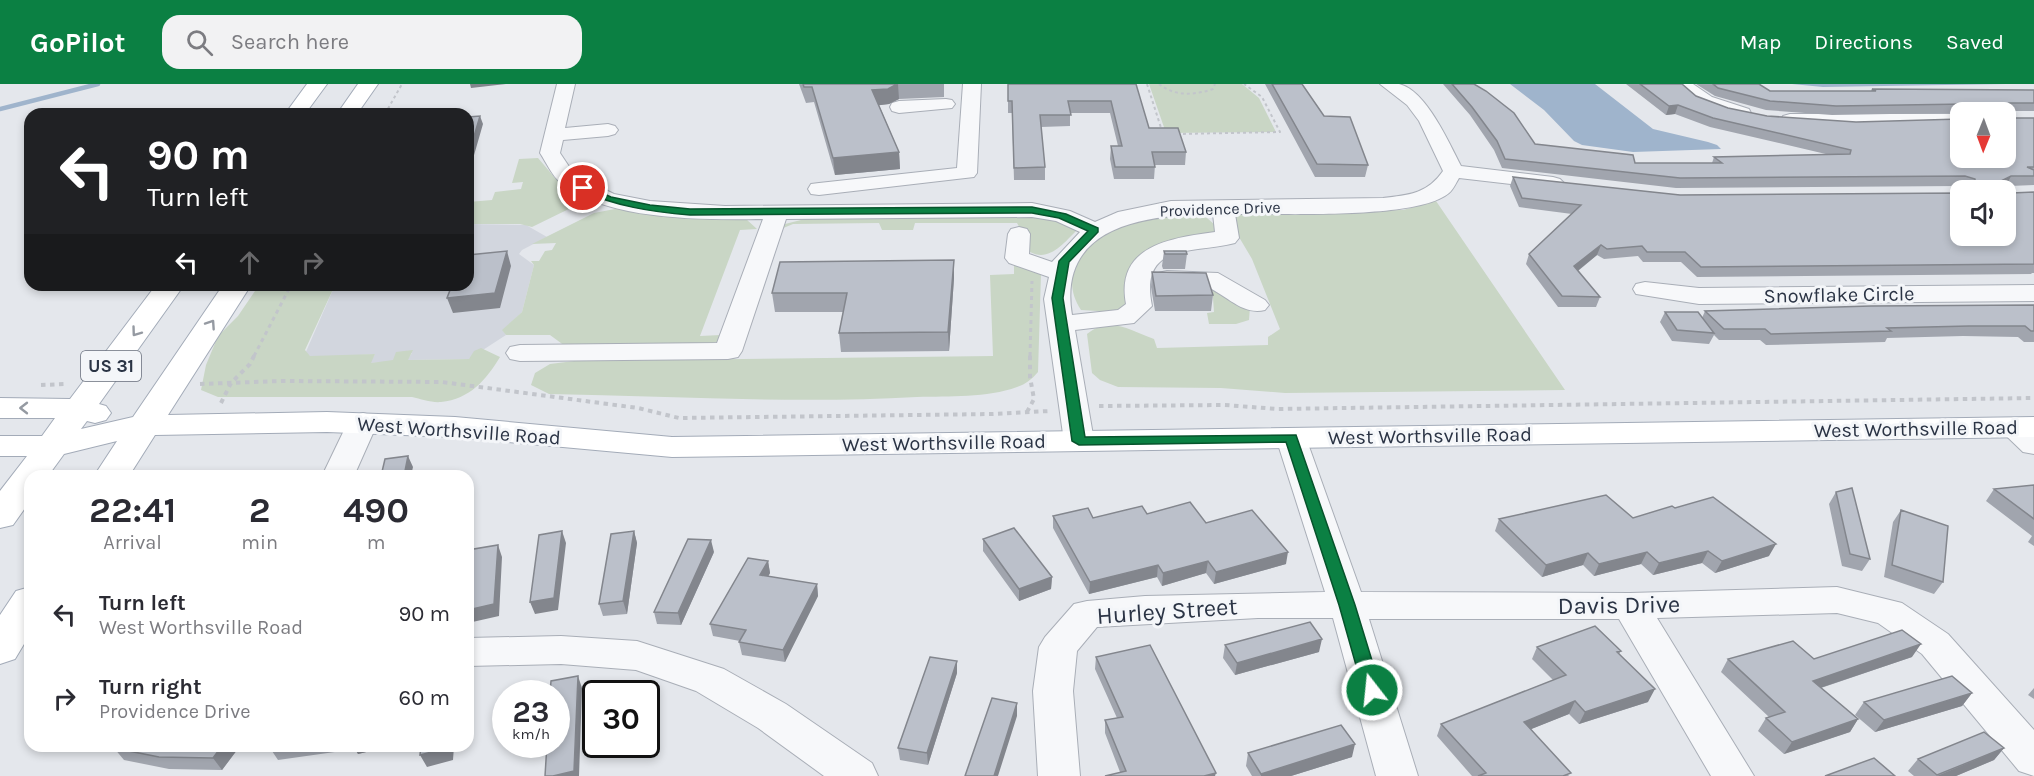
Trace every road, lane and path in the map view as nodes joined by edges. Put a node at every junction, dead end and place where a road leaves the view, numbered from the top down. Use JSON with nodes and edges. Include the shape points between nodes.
{"nodes":[{"id":1,"x":317,"y":84,"type":"edge"},
{"id":2,"x":368,"y":84,"type":"edge"},
{"id":3,"x":402,"y":84,"type":"edge"},
{"id":4,"x":566,"y":84,"type":"edge"},
{"id":5,"x":972,"y":84,"type":"edge"},
{"id":6,"x":1147,"y":84,"type":"edge"},
{"id":7,"x":1159,"y":84,"type":"edge"},
{"id":8,"x":1215,"y":84,"type":"edge"},
{"id":9,"x":1244,"y":84,"type":"edge"},
{"id":10,"x":1389,"y":84,"type":"edge"},
{"id":11,"x":1682,"y":84,"type":"edge"},
{"id":12,"x":946,"y":104,"type":"dead end"},
{"id":13,"x":899,"y":107,"type":"dead end"},
{"id":14,"x":299,"y":108,"type":"edge"},
{"id":15,"x":351,"y":108,"type":"edge"},
{"id":16,"x":389,"y":108,"type":"edge"},
{"id":17,"x":1950,"y":120,"type":"edge"},
{"id":18,"x":608,"y":130,"type":"dead end"},
{"id":19,"x":554,"y":135,"type":"junction"},
{"id":20,"x":1453,"y":171,"type":"junction"},
{"id":21,"x":1572,"y":185,"type":"edge"},
{"id":22,"x":819,"y":189,"type":"dead end"},
{"id":23,"x":1223,"y":206,"type":"junction"},
{"id":24,"x":777,"y":212,"type":"junction"},
{"id":25,"x":1095,"y":230,"type":"junction"},
{"id":26,"x":1019,"y":234,"type":"dead end"},
{"id":27,"x":1140,"y":272,"type":"junction"},
{"id":28,"x":1062,"y":273,"type":"junction"},
{"id":29,"x":1032,"y":276,"type":"dead end"},
{"id":30,"x":1645,"y":289,"type":"dead end"},
{"id":31,"x":166,"y":291,"type":"edge"},
{"id":32,"x":233,"y":291,"type":"edge"},
{"id":33,"x":288,"y":291,"type":"edge"},
{"id":34,"x":2034,"y":293,"type":"edge"},
{"id":35,"x":1255,"y":299,"type":"dead end"},
{"id":36,"x":1060,"y":324,"type":"junction"},
{"id":37,"x":520,"y":353,"type":"dead end"},
{"id":38,"x":250,"y":364,"type":"dead end"},
{"id":39,"x":205,"y":384,"type":"dead end"},
{"id":40,"x":2034,"y":398,"type":"edge"},
{"id":41,"x":1109,"y":405,"type":"dead end"},
{"id":42,"x":0,"y":408,"type":"edge"},
{"id":43,"x":80,"y":409,"type":"junction"},
{"id":44,"x":1028,"y":412,"type":"junction"},
{"id":45,"x":1037,"y":412,"type":"dead end"},
{"id":46,"x":363,"y":423,"type":"junction"},
{"id":47,"x":143,"y":425,"type":"junction"},
{"id":48,"x":2027,"y":433,"type":"edge"},
{"id":49,"x":1291,"y":438,"type":"junction"},
{"id":50,"x":1079,"y":441,"type":"junction"},
{"id":51,"x":0,"y":446,"type":"edge"},
{"id":52,"x":52,"y":446,"type":"junction"},
{"id":53,"x":34,"y":470,"type":"edge"},
{"id":54,"x":115,"y":470,"type":"edge"},
{"id":55,"x":341,"y":470,"type":"edge"},
{"id":56,"x":24,"y":484,"type":"edge"},
{"id":57,"x":0,"y":516,"type":"edge"},
{"id":58,"x":1347,"y":605,"type":"junction"},
{"id":59,"x":1630,"y":606,"type":"junction"},
{"id":60,"x":24,"y":610,"type":"edge"},
{"id":61,"x":0,"y":648,"type":"edge"},
{"id":62,"x":474,"y":652,"type":"edge"},
{"id":63,"x":2034,"y":759,"type":"edge"},
{"id":64,"x":857,"y":776,"type":"edge"},
{"id":65,"x":1059,"y":776,"type":"edge"},
{"id":66,"x":1397,"y":776,"type":"edge"},
{"id":67,"x":1733,"y":776,"type":"edge"}],
"edges":[{"from":1,"to":14,"type":"main road"},
{"from":2,"to":15,"type":"main road"},
{"from":3,"to":16,"type":"path"},
{"from":4,"to":19,"type":"street"},
{"from":5,"to":22,"type":"street","via":[[967,173]]},
{"from":6,"to":9,"type":"path","via":[[1163,133],[1168,135],[1280,132],[1262,97]]},
{"from":7,"to":8,"type":"path","via":[[1170,91],[1191,93],[1213,89]]},
{"from":10,"to":20,"type":"street","via":[[1413,101],[1428,120]]},
{"from":11,"to":17,"type":"street","via":[[1706,101],[1766,117]]},
{"from":12,"to":13,"type":"street"},
{"from":18,"to":19,"type":"street"},
{"from":19,"to":24,"type":"street","via":[[550,153],[567,178],[608,199],[690,212]]},
{"from":20,"to":21,"type":"street"},
{"from":20,"to":23,"type":"street","name":"Providence Drive","via":[[1441,189],[1415,201],[1383,205]]},
{"from":23,"to":25,"type":"street","name":"Providence Drive","via":[[1171,208],[1126,217]]},
{"from":23,"to":27,"type":"street","via":[[1227,238],[1184,243],[1147,259]]},
{"from":24,"to":25,"type":"street","via":[[1032,210],[1062,216]]},
{"from":24,"to":37,"type":"street","via":[[728,351]]},
{"from":25,"to":28,"type":"street","name":"Providence Drive","via":[[1064,261]]},
{"from":26,"to":28,"type":"street","via":[[1017,258]]},
{"from":27,"to":35,"type":"street","via":[[1209,278]]},
{"from":27,"to":36,"type":"street","via":[[1139,306],[1125,317]]},
{"from":28,"to":36,"type":"street","name":"Providence Drive","via":[[1058,298]]},
{"from":29,"to":44,"type":"path","via":[[1029,322],[1034,396]]},
{"from":30,"to":34,"type":"street","name":"Snowflake Circle","via":[[1699,296]]},
{"from":31,"to":43,"type":"main road","number":"US 31","one_way":true},
{"from":47,"to":32,"type":"main road","number":"US 31","one_way":true},
{"from":33,"to":38,"type":"path"},
{"from":36,"to":50,"type":"street","name":"Providence Drive"},
{"from":39,"to":44,"type":"path","via":[[442,382],[638,408],[679,418]]},
{"from":40,"to":41,"type":"path","via":[[1301,409]]},
{"from":43,"to":42,"type":"main road","one_way":true},
{"from":43,"to":47,"type":"main road"},
{"from":43,"to":52,"type":"main road","number":"US 31"},
{"from":44,"to":45,"type":"path"},
{"from":46,"to":47,"type":"main road","name":"West Worthsville Road"},
{"from":46,"to":50,"type":"main road","name":"West Worthsville Road","via":[[454,426],[672,447]]},
{"from":46,"to":55,"type":"street"},
{"from":47,"to":52,"type":"main road"},
{"from":47,"to":54,"type":"main road","number":"US 31"},
{"from":48,"to":49,"type":"main road","name":"West Worthsville Road"},
{"from":49,"to":50,"type":"main road","name":"West Worthsville Road"},
{"from":49,"to":58,"type":"street"},
{"from":51,"to":52,"type":"main road"},
{"from":52,"to":53,"type":"main road","number":"US 31"},
{"from":56,"to":57,"type":"main road","number":"US 31"},
{"from":58,"to":59,"type":"street","name":"Davis Drive"},
{"from":58,"to":65,"type":"street","name":"Hurley Street","via":[[1156,608],[1087,615],[1058,647],[1053,691]]},
{"from":58,"to":66,"type":"street"},
{"from":59,"to":63,"type":"street","name":"Davis Drive","via":[[1837,600],[1889,612],[1935,644]]},
{"from":59,"to":67,"type":"street"},
{"from":60,"to":61,"type":"main road"},
{"from":62,"to":64,"type":"street","via":[[561,650],[647,659],[710,680],[772,716]]}]}
